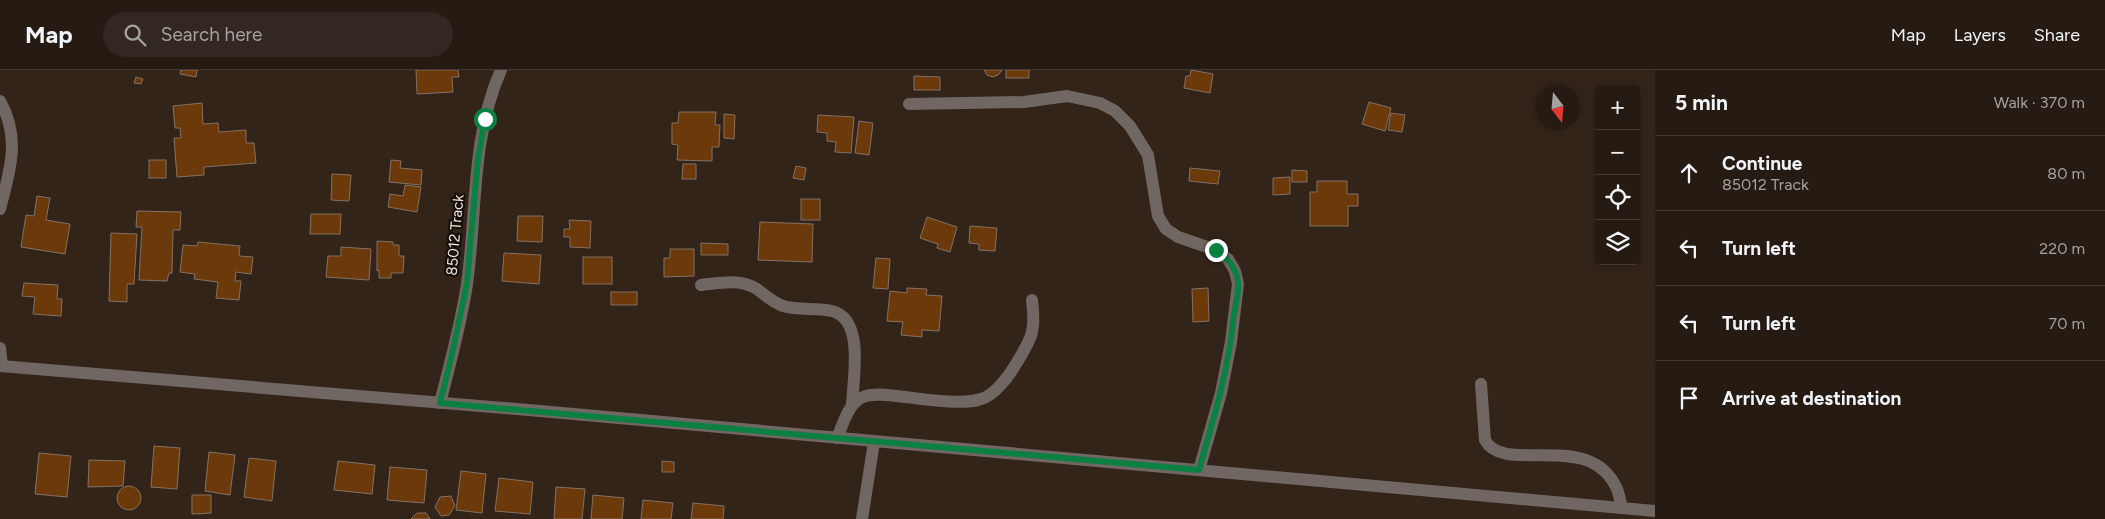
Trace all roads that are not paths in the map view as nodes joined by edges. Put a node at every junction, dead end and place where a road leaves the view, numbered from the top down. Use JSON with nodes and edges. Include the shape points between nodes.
{"nodes":[{"id":1,"x":501,"y":70,"type":"edge"},
{"id":2,"x":0,"y":101,"type":"edge"},
{"id":3,"x":909,"y":104,"type":"dead end"},
{"id":4,"x":0,"y":209,"type":"edge"},
{"id":5,"x":701,"y":286,"type":"dead end"},
{"id":6,"x":1032,"y":300,"type":"dead end"},
{"id":7,"x":0,"y":348,"type":"edge"},
{"id":8,"x":1,"y":366,"type":"edge"},
{"id":9,"x":1481,"y":384,"type":"dead end"},
{"id":10,"x":440,"y":403,"type":"junction"},
{"id":11,"x":852,"y":405,"type":"junction"},
{"id":12,"x":837,"y":438,"type":"junction"},
{"id":13,"x":874,"y":442,"type":"junction"},
{"id":14,"x":1199,"y":470,"type":"junction"},
{"id":15,"x":1622,"y":507,"type":"junction"},
{"id":16,"x":1655,"y":510,"type":"edge"},
{"id":17,"x":862,"y":519,"type":"edge"}],
"edges":[{"from":1,"to":10,"type":"street","name":"85012 Track","via":[[485,119],[478,158],[467,283]]},
{"from":2,"to":4,"type":"street","via":[[11,126],[13,143]]},
{"from":3,"to":14,"type":"street","via":[[1024,102],[1067,96],[1100,103],[1115,111],[1130,126],[1148,156],[1158,216],[1166,229],[1228,258],[1238,284],[1221,393]]},
{"from":5,"to":11,"type":"street","via":[[743,283],[781,306],[834,311],[842,316],[854,332]]},
{"from":6,"to":11,"type":"street","via":[[1032,336],[1014,367],[993,392],[981,400],[872,395]]},
{"from":7,"to":8,"type":"street"},
{"from":8,"to":10,"type":"street"},
{"from":9,"to":15,"type":"street","via":[[1485,440],[1494,451],[1571,456],[1588,461],[1610,477]]},
{"from":10,"to":12,"type":"street"},
{"from":11,"to":12,"type":"street"},
{"from":12,"to":13,"type":"street"},
{"from":13,"to":14,"type":"street"},
{"from":13,"to":17,"type":"street"},
{"from":14,"to":15,"type":"street"},
{"from":15,"to":16,"type":"street"}]}
